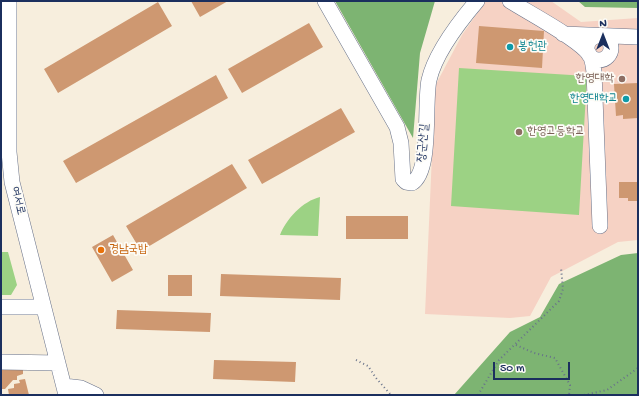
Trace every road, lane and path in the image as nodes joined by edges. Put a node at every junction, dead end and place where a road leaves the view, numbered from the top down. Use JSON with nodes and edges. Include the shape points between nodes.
{"nodes":[{"id":1,"x":9,"y":1,"type":"edge"},
{"id":2,"x":14,"y":1,"type":"edge"},
{"id":3,"x":325,"y":1,"type":"edge"},
{"id":4,"x":477,"y":1,"type":"edge"},
{"id":5,"x":510,"y":1,"type":"edge"},
{"id":6,"x":9,"y":17,"type":"junction"},
{"id":7,"x":563,"y":34,"type":"junction"},
{"id":8,"x":601,"y":36,"type":"junction"},
{"id":9,"x":638,"y":37,"type":"edge"},
{"id":10,"x":590,"y":55,"type":"junction"},
{"id":11,"x":6,"y":90,"type":"edge"},
{"id":12,"x":5,"y":152,"type":"edge"},
{"id":13,"x":600,"y":226,"type":"dead end"},
{"id":14,"x":561,"y":268,"type":"dead end"},
{"id":15,"x":1,"y":307,"type":"edge"},
{"id":16,"x":43,"y":307,"type":"junction"},
{"id":17,"x":516,"y":345,"type":"junction"},
{"id":18,"x":356,"y":360,"type":"dead end"},
{"id":19,"x":1,"y":362,"type":"edge"},
{"id":20,"x":58,"y":363,"type":"junction"},
{"id":21,"x":638,"y":368,"type":"edge"},
{"id":22,"x":65,"y":391,"type":"edge"},
{"id":23,"x":96,"y":395,"type":"edge"},
{"id":24,"x":391,"y":395,"type":"edge"},
{"id":25,"x":478,"y":395,"type":"edge"},
{"id":26,"x":569,"y":395,"type":"edge"},
{"id":27,"x":584,"y":395,"type":"edge"}],
"edges":[{"from":1,"to":6,"type":"street","name":"여서로"},
{"from":2,"to":6,"type":"street"},
{"from":3,"to":4,"type":"street","name":"장군산길","via":[[397,127],[401,143],[403,179],[412,184],[416,181],[424,162],[429,80],[434,65]]},
{"from":5,"to":7,"type":"street"},
{"from":6,"to":11,"type":"street","name":"여서로"},
{"from":7,"to":8,"type":"street"},
{"from":7,"to":10,"type":"street"},
{"from":8,"to":9,"type":"street"},
{"from":8,"to":10,"type":"street","via":[[589,43]]},
{"from":10,"to":13,"type":"street","via":[[594,72]]},
{"from":11,"to":12,"type":"street","name":"여서로"},
{"from":12,"to":16,"type":"street","name":"여서로"},
{"from":14,"to":17,"type":"path","via":[[563,289],[559,301]]},
{"from":15,"to":16,"type":"street"},
{"from":16,"to":20,"type":"street","name":"여서로"},
{"from":17,"to":25,"type":"path","via":[[499,360]]},
{"from":17,"to":26,"type":"path","via":[[555,358],[570,385]]},
{"from":18,"to":24,"type":"path","via":[[368,366]]},
{"from":19,"to":20,"type":"street"},
{"from":20,"to":22,"type":"street","name":"여서로"},
{"from":21,"to":27,"type":"path","via":[[607,390]]},
{"from":22,"to":23,"type":"street","via":[[81,388]]}]}
